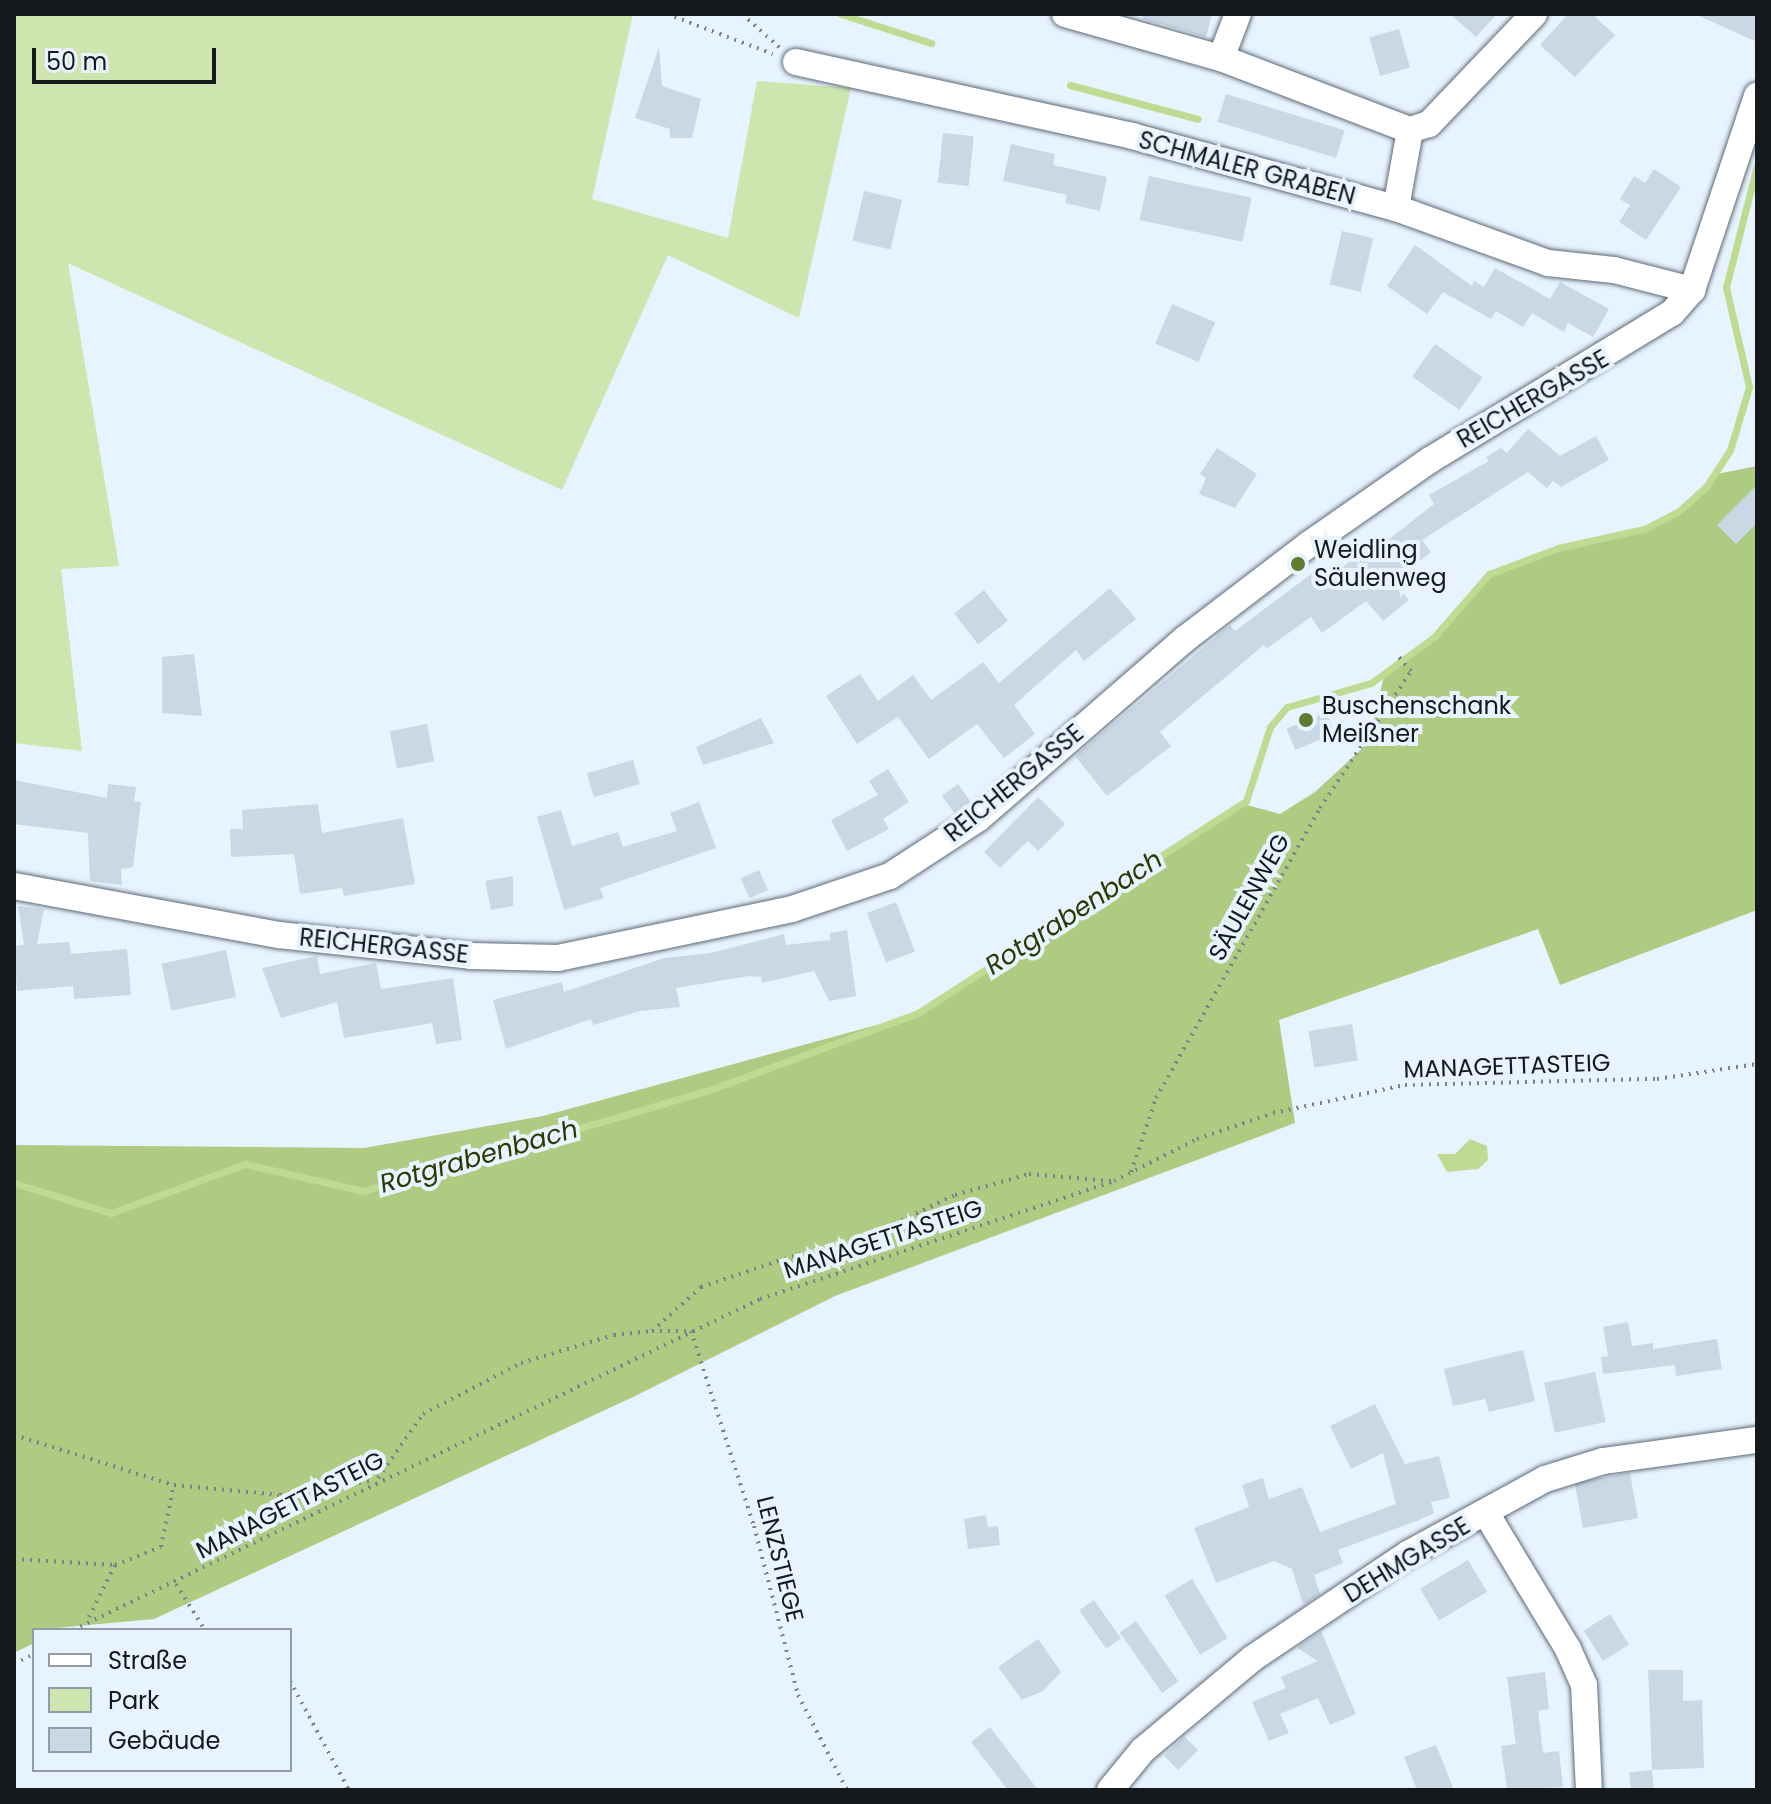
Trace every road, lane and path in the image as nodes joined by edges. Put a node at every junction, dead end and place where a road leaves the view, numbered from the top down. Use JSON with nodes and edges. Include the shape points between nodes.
{"nodes":[{"id":1,"x":667,"y":14,"type":"edge"},
{"id":2,"x":742,"y":14,"type":"edge"},
{"id":3,"x":1065,"y":14,"type":"edge"},
{"id":4,"x":1238,"y":14,"type":"edge"},
{"id":5,"x":1534,"y":14,"type":"edge"},
{"id":6,"x":1221,"y":58,"type":"junction"},
{"id":7,"x":796,"y":62,"type":"junction"},
{"id":8,"x":1757,"y":96,"type":"edge"},
{"id":9,"x":1410,"y":130,"type":"junction"},
{"id":10,"x":1396,"y":208,"type":"junction"},
{"id":11,"x":1692,"y":290,"type":"junction"},
{"id":12,"x":1396,"y":654,"type":"dead end"},
{"id":13,"x":14,"y":886,"type":"edge"},
{"id":14,"x":1757,"y":1064,"type":"edge"},
{"id":15,"x":1131,"y":1172,"type":"junction"},
{"id":16,"x":1114,"y":1181,"type":"junction"},
{"id":17,"x":652,"y":1331,"type":"junction"},
{"id":18,"x":691,"y":1331,"type":"junction"},
{"id":19,"x":14,"y":1435,"type":"edge"},
{"id":20,"x":1757,"y":1440,"type":"edge"},
{"id":21,"x":376,"y":1480,"type":"junction"},
{"id":22,"x":174,"y":1485,"type":"junction"},
{"id":23,"x":1486,"y":1513,"type":"junction"},
{"id":24,"x":14,"y":1559,"type":"edge"},
{"id":25,"x":115,"y":1565,"type":"junction"},
{"id":26,"x":176,"y":1584,"type":"junction"},
{"id":27,"x":88,"y":1620,"type":"junction"},
{"id":28,"x":76,"y":1628,"type":"edge"},
{"id":29,"x":204,"y":1628,"type":"edge"},
{"id":30,"x":32,"y":1655,"type":"edge"},
{"id":31,"x":14,"y":1664,"type":"edge"},
{"id":32,"x":292,"y":1685,"type":"edge"},
{"id":33,"x":349,"y":1790,"type":"edge"},
{"id":34,"x":847,"y":1790,"type":"edge"},
{"id":35,"x":1110,"y":1790,"type":"edge"},
{"id":36,"x":1589,"y":1790,"type":"edge"}],
"edges":[{"from":1,"to":7,"type":"path"},
{"from":2,"to":7,"type":"path"},
{"from":3,"to":6,"type":"street"},
{"from":4,"to":6,"type":"street"},
{"from":5,"to":9,"type":"street","via":[[1429,124]]},
{"from":6,"to":9,"type":"street"},
{"from":7,"to":10,"type":"street","name":"SCHMALER GRABEN","via":[[1132,136]]},
{"from":8,"to":11,"type":"street","name":"REICHERGASSE"},
{"from":9,"to":10,"type":"street"},
{"from":10,"to":11,"type":"street","name":"SCHMALER GRABEN","via":[[1548,263],[1614,270]]},
{"from":11,"to":13,"type":"street","name":"REICHERGASSE","via":[[1672,313],[1618,349],[1430,460],[1291,557],[1185,639],[979,818],[890,876],[792,909],[558,958],[471,956],[279,935]]},
{"from":12,"to":15,"type":"path","name":"SÄULENWEG","via":[[1411,671],[1320,808],[1156,1098]]},
{"from":14,"to":15,"type":"path","name":"MANAGETTASTEIG","via":[[1657,1079],[1405,1085],[1273,1113],[1197,1139]]},
{"from":15,"to":16,"type":"path","name":"MANAGETTASTEIG"},
{"from":16,"to":17,"type":"path","via":[[1029,1174],[955,1195],[822,1258],[799,1254],[701,1287]]},
{"from":16,"to":18,"type":"path","name":"MANAGETTASTEIG","via":[[760,1299]]},
{"from":17,"to":18,"type":"path"},
{"from":17,"to":21,"type":"path","via":[[614,1335],[521,1363],[423,1414]]},
{"from":18,"to":21,"type":"path","name":"MANAGETTASTEIG"},
{"from":18,"to":34,"type":"path","name":"LENZSTIEGE","via":[[754,1526],[798,1695]]},
{"from":19,"to":22,"type":"path"},
{"from":20,"to":23,"type":"street","name":"DEHMGASSE","via":[[1603,1461],[1545,1479]]},
{"from":21,"to":22,"type":"path","via":[[280,1495]]},
{"from":21,"to":26,"type":"path","name":"MANAGETTASTEIG"},
{"from":22,"to":25,"type":"path","via":[[161,1547]]},
{"from":23,"to":35,"type":"street","name":"DEHMGASSE","via":[[1408,1554],[1253,1658],[1143,1750]]},
{"from":23,"to":36,"type":"street","via":[[1584,1685]]},
{"from":24,"to":25,"type":"path"},
{"from":25,"to":27,"type":"path"},
{"from":26,"to":27,"type":"path","name":"MANAGETTASTEIG"},
{"from":26,"to":29,"type":"path"},
{"from":27,"to":28,"type":"path","name":"MANAGETTASTEIG"},
{"from":30,"to":31,"type":"path"},
{"from":32,"to":33,"type":"path"}]}
